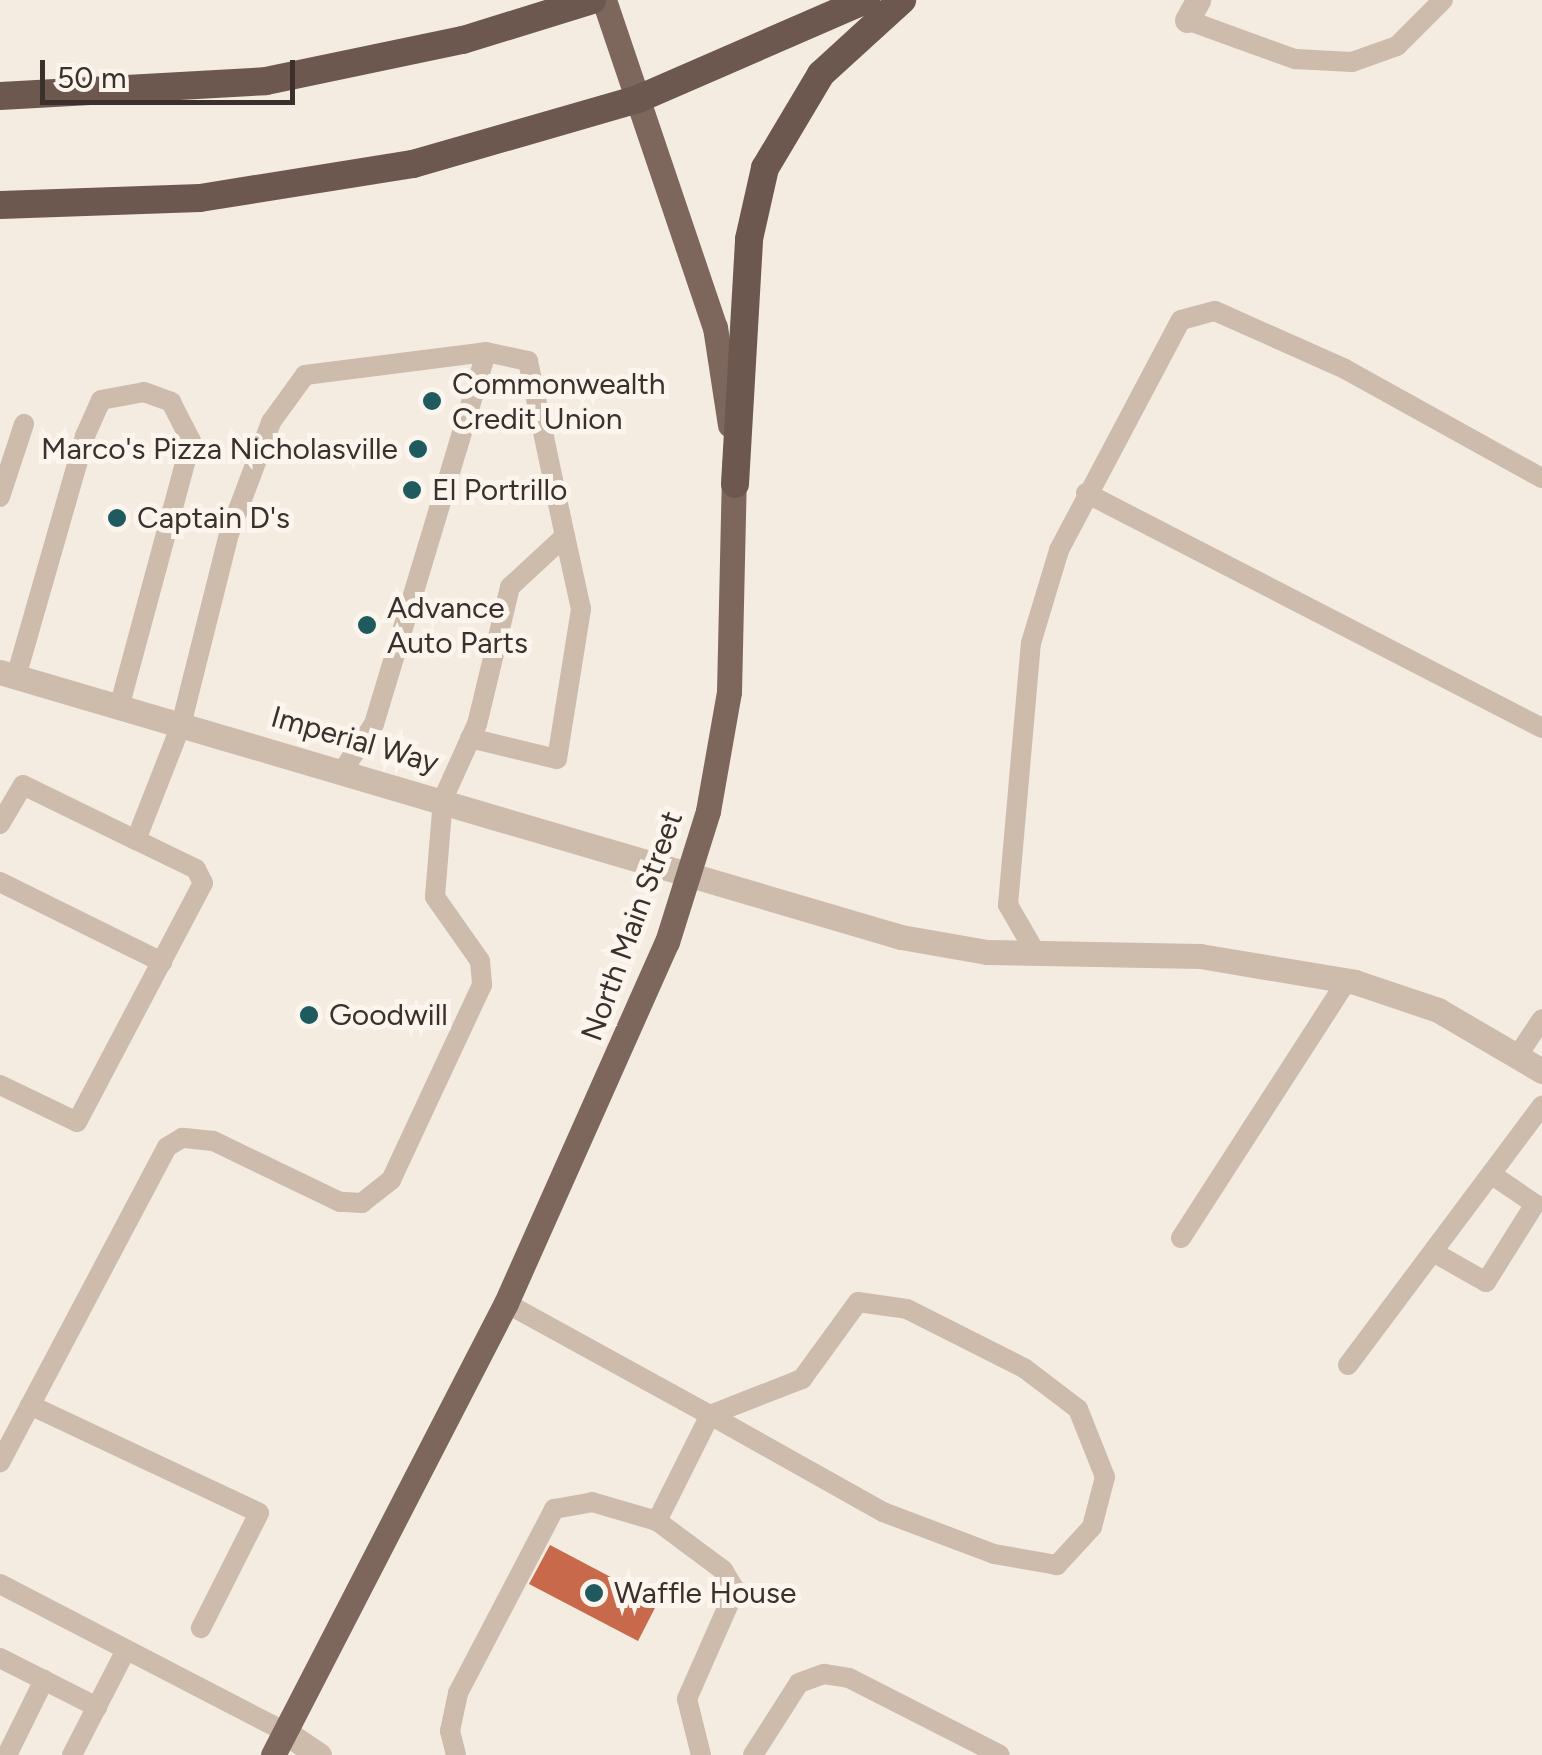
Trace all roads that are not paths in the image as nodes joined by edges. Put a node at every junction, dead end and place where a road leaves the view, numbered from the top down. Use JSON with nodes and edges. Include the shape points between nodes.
{"nodes":[{"id":1,"x":592,"y":0,"type":"edge"},
{"id":2,"x":604,"y":0,"type":"edge"},
{"id":3,"x":866,"y":0,"type":"edge"},
{"id":4,"x":902,"y":0,"type":"edge"},
{"id":5,"x":1443,"y":0,"type":"edge"},
{"id":6,"x":1192,"y":10,"type":"edge"},
{"id":7,"x":0,"y":96,"type":"edge"},
{"id":8,"x":638,"y":99,"type":"junction"},
{"id":9,"x":0,"y":205,"type":"edge"},
{"id":10,"x":486,"y":352,"type":"junction"},
{"id":11,"x":24,"y":424,"type":"dead end"},
{"id":12,"x":1542,"y":478,"type":"edge"},
{"id":13,"x":735,"y":484,"type":"junction"},
{"id":14,"x":1086,"y":493,"type":"junction"},
{"id":15,"x":0,"y":497,"type":"edge"},
{"id":16,"x":565,"y":536,"type":"junction"},
{"id":17,"x":5,"y":677,"type":"edge"},
{"id":18,"x":119,"y":707,"type":"junction"},
{"id":19,"x":182,"y":724,"type":"junction"},
{"id":20,"x":1542,"y":728,"type":"edge"},
{"id":21,"x":470,"y":738,"type":"junction"},
{"id":22,"x":343,"y":770,"type":"junction"},
{"id":23,"x":443,"y":799,"type":"junction"},
{"id":24,"x":0,"y":824,"type":"edge"},
{"id":25,"x":136,"y":840,"type":"junction"},
{"id":26,"x":690,"y":878,"type":"junction"},
{"id":27,"x":0,"y":882,"type":"edge"},
{"id":28,"x":1037,"y":955,"type":"junction"},
{"id":29,"x":162,"y":962,"type":"junction"},
{"id":30,"x":1346,"y":980,"type":"junction"},
{"id":31,"x":1542,"y":1019,"type":"edge"},
{"id":32,"x":1518,"y":1055,"type":"junction"},
{"id":33,"x":1542,"y":1071,"type":"edge"},
{"id":34,"x":0,"y":1086,"type":"edge"},
{"id":35,"x":1542,"y":1106,"type":"edge"},
{"id":36,"x":1491,"y":1174,"type":"junction"},
{"id":37,"x":1181,"y":1238,"type":"dead end"},
{"id":38,"x":1433,"y":1252,"type":"junction"},
{"id":39,"x":506,"y":1304,"type":"junction"},
{"id":40,"x":1348,"y":1365,"type":"dead end"},
{"id":41,"x":30,"y":1405,"type":"junction"},
{"id":42,"x":710,"y":1416,"type":"junction"},
{"id":43,"x":0,"y":1462,"type":"edge"},
{"id":44,"x":658,"y":1521,"type":"junction"},
{"id":45,"x":0,"y":1584,"type":"edge"},
{"id":46,"x":201,"y":1628,"type":"dead end"},
{"id":47,"x":126,"y":1650,"type":"junction"},
{"id":48,"x":0,"y":1658,"type":"edge"},
{"id":49,"x":44,"y":1680,"type":"junction"},
{"id":50,"x":97,"y":1707,"type":"junction"},
{"id":51,"x":279,"y":1743,"type":"edge"},
{"id":52,"x":7,"y":1755,"type":"edge"},
{"id":53,"x":72,"y":1755,"type":"edge"},
{"id":54,"x":319,"y":1755,"type":"edge"},
{"id":55,"x":456,"y":1755,"type":"edge"},
{"id":56,"x":702,"y":1755,"type":"edge"},
{"id":57,"x":753,"y":1755,"type":"edge"},
{"id":58,"x":1000,"y":1755,"type":"edge"}],
"edges":[{"from":1,"to":7,"type":"highway","via":[[463,40],[266,80]]},
{"from":2,"to":8,"type":"main road","name":"North Main Street"},
{"from":3,"to":8,"type":"highway"},
{"from":4,"to":13,"type":"highway","via":[[821,74],[765,168],[748,239]]},
{"from":5,"to":6,"type":"lane","via":[[1397,46],[1352,62],[1295,60]]},
{"from":8,"to":9,"type":"highway","via":[[467,152],[320,183],[159,201]]},
{"from":8,"to":13,"type":"main road","name":"North Main Street","via":[[716,327]]},
{"from":10,"to":16,"type":"lane","via":[[528,361]]},
{"from":10,"to":19,"type":"lane","via":[[304,376],[272,422],[228,534]]},
{"from":10,"to":22,"type":"lane","via":[[374,724]]},
{"from":11,"to":15,"type":"lane"},
{"from":12,"to":14,"type":"lane","via":[[1345,369],[1215,312],[1181,320]]},
{"from":13,"to":26,"type":"main road","name":"North Main Street","via":[[729,692]]},
{"from":14,"to":20,"type":"lane"},
{"from":14,"to":28,"type":"lane","via":[[1032,643],[1008,904]]},
{"from":16,"to":21,"type":"lane","via":[[510,587]]},
{"from":16,"to":21,"type":"lane","via":[[580,609],[557,759]]},
{"from":17,"to":18,"type":"street","name":"Imperial Way"},
{"from":17,"to":18,"type":"lane","via":[[101,400],[144,392],[171,402],[192,441]]},
{"from":18,"to":19,"type":"street","name":"Imperial Way"},
{"from":19,"to":22,"type":"street","name":"Imperial Way"},
{"from":19,"to":25,"type":"lane"},
{"from":21,"to":23,"type":"lane"},
{"from":22,"to":23,"type":"street","name":"Imperial Way"},
{"from":23,"to":26,"type":"street","name":"Imperial Way"},
{"from":23,"to":41,"type":"lane","via":[[435,897],[480,961],[482,985],[391,1180],[362,1203],[340,1202],[213,1142],[182,1138],[167,1147]]},
{"from":24,"to":25,"type":"lane","via":[[22,786]]},
{"from":25,"to":29,"type":"lane","via":[[196,869],[202,883]]},
{"from":26,"to":28,"type":"street","name":"Imperial Way","via":[[901,937]]},
{"from":26,"to":39,"type":"main road","name":"North Main Street","via":[[620,1057]]},
{"from":27,"to":29,"type":"lane"},
{"from":28,"to":30,"type":"street","name":"Imperial Way","via":[[1200,956]]},
{"from":29,"to":34,"type":"lane","via":[[77,1122]]},
{"from":30,"to":32,"type":"street","name":"Imperial Way","via":[[1438,1010]]},
{"from":30,"to":37,"type":"lane"},
{"from":31,"to":32,"type":"lane"},
{"from":32,"to":33,"type":"street","name":"Imperial Way"},
{"from":35,"to":36,"type":"lane"},
{"from":36,"to":38,"type":"lane"},
{"from":36,"to":38,"type":"lane","via":[[1535,1204],[1486,1282]]},
{"from":38,"to":40,"type":"lane"},
{"from":39,"to":42,"type":"lane"},
{"from":39,"to":51,"type":"main road","name":"North Main Street"},
{"from":41,"to":43,"type":"lane"},
{"from":41,"to":46,"type":"lane","via":[[259,1513]]},
{"from":42,"to":42,"type":"lane","via":[[802,1379],[858,1302],[907,1308],[1024,1368],[1078,1409],[1105,1476],[1092,1527],[1057,1565],[994,1554],[882,1512]]},
{"from":42,"to":44,"type":"lane"},
{"from":44,"to":55,"type":"lane","via":[[592,1502],[554,1509],[458,1694],[450,1731]]},
{"from":44,"to":56,"type":"lane","via":[[723,1570],[735,1590],[686,1699]]},
{"from":45,"to":47,"type":"lane"},
{"from":47,"to":50,"type":"lane"},
{"from":47,"to":51,"type":"lane"},
{"from":48,"to":49,"type":"lane"},
{"from":49,"to":50,"type":"lane"},
{"from":49,"to":52,"type":"lane"},
{"from":50,"to":53,"type":"lane"},
{"from":51,"to":54,"type":"street"},
{"from":57,"to":58,"type":"lane","via":[[798,1682],[824,1674],[849,1678]]}]}
